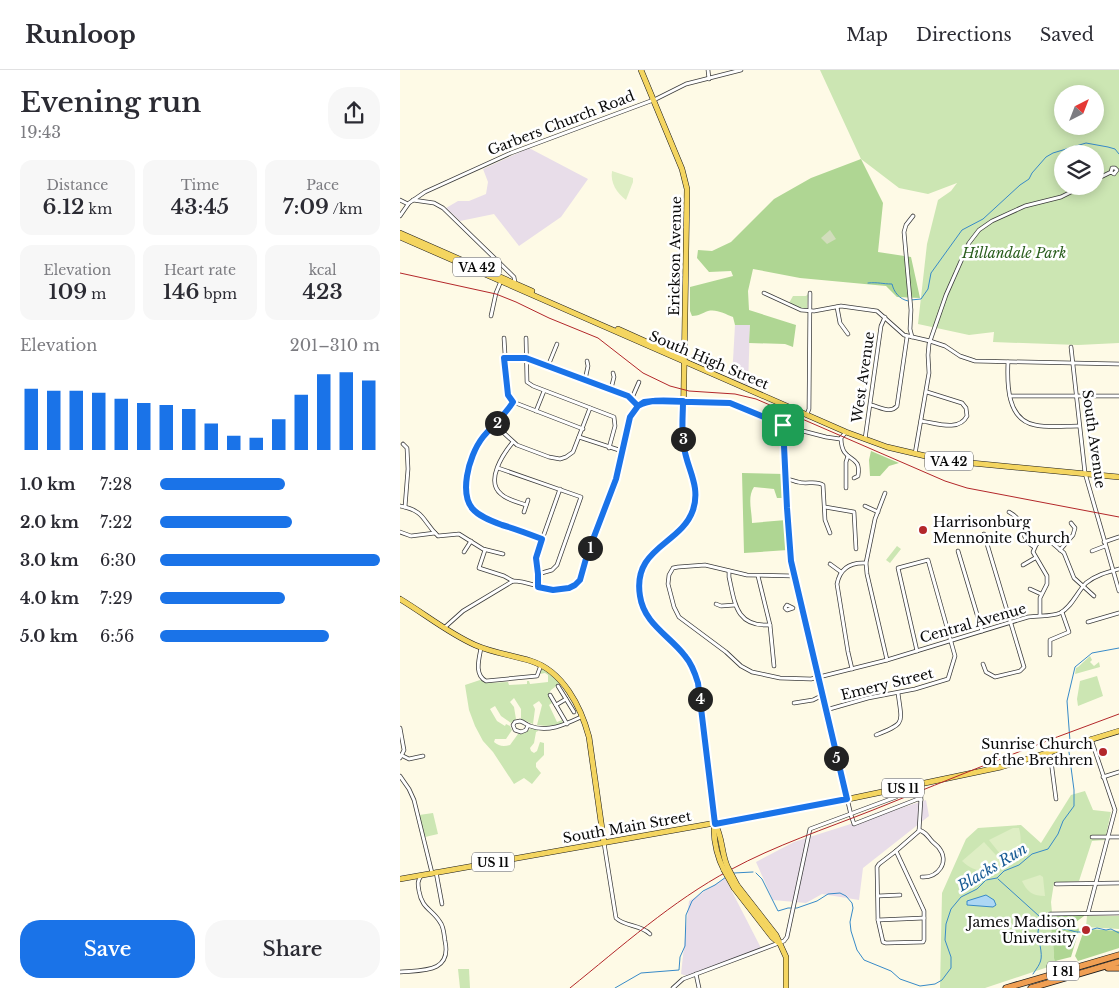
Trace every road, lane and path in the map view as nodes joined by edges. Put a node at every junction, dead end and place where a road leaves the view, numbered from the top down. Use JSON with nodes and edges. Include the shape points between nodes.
{"nodes":[{"id":1,"x":641,"y":70,"type":"edge"},
{"id":2,"x":708,"y":70,"type":"edge"},
{"id":3,"x":741,"y":70,"type":"edge"},
{"id":4,"x":709,"y":79,"type":"junction"},
{"id":5,"x":653,"y":100,"type":"junction"},
{"id":6,"x":1110,"y":172,"type":"dead end"},
{"id":7,"x":1104,"y":175,"type":"edge"},
{"id":8,"x":1064,"y":195,"type":"edge"},
{"id":9,"x":400,"y":200,"type":"edge"},
{"id":10,"x":413,"y":200,"type":"junction"},
{"id":11,"x":408,"y":204,"type":"junction"},
{"id":12,"x":400,"y":216,"type":"edge"},
{"id":13,"x":913,"y":216,"type":"dead end"},
{"id":14,"x":400,"y":233,"type":"edge"},
{"id":15,"x":400,"y":237,"type":"edge"},
{"id":16,"x":501,"y":282,"type":"junction"},
{"id":17,"x":515,"y":284,"type":"junction"},
{"id":18,"x":764,"y":293,"type":"dead end"},
{"id":19,"x":810,"y":293,"type":"dead end"},
{"id":20,"x":837,"y":307,"type":"junction"},
{"id":21,"x":810,"y":311,"type":"junction"},
{"id":22,"x":491,"y":316,"type":"dead end"},
{"id":23,"x":885,"y":317,"type":"junction"},
{"id":24,"x":848,"y":334,"type":"dead end"},
{"id":25,"x":907,"y":337,"type":"junction"},
{"id":26,"x":504,"y":338,"type":"dead end"},
{"id":27,"x":526,"y":338,"type":"dead end"},
{"id":28,"x":912,"y":338,"type":"junction"},
{"id":29,"x":930,"y":341,"type":"junction"},
{"id":30,"x":557,"y":344,"type":"dead end"},
{"id":31,"x":1071,"y":346,"type":"dead end"},
{"id":32,"x":504,"y":358,"type":"junction"},
{"id":33,"x":526,"y":358,"type":"junction"},
{"id":34,"x":587,"y":361,"type":"dead end"},
{"id":35,"x":685,"y":361,"type":"junction"},
{"id":36,"x":1008,"y":362,"type":"junction"},
{"id":37,"x":1072,"y":363,"type":"junction"},
{"id":38,"x":1119,"y":364,"type":"edge"},
{"id":39,"x":548,"y":366,"type":"junction"},
{"id":40,"x":613,"y":373,"type":"dead end"},
{"id":41,"x":585,"y":380,"type":"junction"},
{"id":42,"x":639,"y":382,"type":"dead end"},
{"id":43,"x":611,"y":389,"type":"junction"},
{"id":44,"x":544,"y":391,"type":"junction"},
{"id":45,"x":926,"y":392,"type":"junction"},
{"id":46,"x":1076,"y":395,"type":"junction"},
{"id":47,"x":1010,"y":396,"type":"junction"},
{"id":48,"x":1119,"y":396,"type":"edge"},
{"id":49,"x":632,"y":398,"type":"junction"},
{"id":50,"x":683,"y":401,"type":"junction"},
{"id":51,"x":513,"y":402,"type":"junction"},
{"id":52,"x":871,"y":405,"type":"junction"},
{"id":53,"x":638,"y":406,"type":"junction"},
{"id":54,"x":590,"y":408,"type":"junction"},
{"id":55,"x":536,"y":411,"type":"junction"},
{"id":56,"x":806,"y":415,"type":"junction"},
{"id":57,"x":922,"y":421,"type":"junction"},
{"id":58,"x":495,"y":425,"type":"junction"},
{"id":59,"x":783,"y":425,"type":"junction"},
{"id":60,"x":1079,"y":426,"type":"junction"},
{"id":61,"x":582,"y":429,"type":"junction"},
{"id":62,"x":846,"y":432,"type":"junction"},
{"id":63,"x":580,"y":437,"type":"junction"},
{"id":64,"x":842,"y":439,"type":"junction"},
{"id":65,"x":865,"y":440,"type":"junction"},
{"id":66,"x":513,"y":442,"type":"junction"},
{"id":67,"x":402,"y":444,"type":"dead end"},
{"id":68,"x":609,"y":448,"type":"junction"},
{"id":69,"x":622,"y":451,"type":"junction"},
{"id":70,"x":915,"y":455,"type":"junction"},
{"id":71,"x":848,"y":456,"type":"junction"},
{"id":72,"x":498,"y":468,"type":"junction"},
{"id":73,"x":1085,"y":473,"type":"junction"},
{"id":74,"x":1119,"y":476,"type":"edge"},
{"id":75,"x":854,"y":478,"type":"dead end"},
{"id":76,"x":785,"y":479,"type":"junction"},
{"id":77,"x":846,"y":488,"type":"dead end"},
{"id":78,"x":560,"y":489,"type":"junction"},
{"id":79,"x":885,"y":493,"type":"dead end"},
{"id":80,"x":528,"y":500,"type":"dead end"},
{"id":81,"x":526,"y":505,"type":"junction"},
{"id":82,"x":400,"y":506,"type":"edge"},
{"id":83,"x":865,"y":506,"type":"dead end"},
{"id":84,"x":406,"y":507,"type":"junction"},
{"id":85,"x":825,"y":507,"type":"junction"},
{"id":86,"x":524,"y":512,"type":"dead end"},
{"id":87,"x":878,"y":512,"type":"junction"},
{"id":88,"x":1009,"y":512,"type":"dead end"},
{"id":89,"x":1071,"y":524,"type":"dead end"},
{"id":90,"x":400,"y":532,"type":"edge"},
{"id":91,"x":435,"y":533,"type":"junction"},
{"id":92,"x":830,"y":533,"type":"dead end"},
{"id":93,"x":984,"y":534,"type":"dead end"},
{"id":94,"x":1119,"y":537,"type":"edge"},
{"id":95,"x":542,"y":539,"type":"junction"},
{"id":96,"x":471,"y":541,"type":"junction"},
{"id":97,"x":1104,"y":542,"type":"junction"},
{"id":98,"x":1106,"y":546,"type":"junction"},
{"id":99,"x":1034,"y":547,"type":"junction"},
{"id":100,"x":856,"y":549,"type":"dead end"},
{"id":101,"x":485,"y":550,"type":"junction"},
{"id":102,"x":1060,"y":550,"type":"junction"},
{"id":103,"x":1092,"y":551,"type":"dead end"},
{"id":104,"x":464,"y":552,"type":"dead end"},
{"id":105,"x":958,"y":552,"type":"dead end"},
{"id":106,"x":504,"y":554,"type":"dead end"},
{"id":107,"x":1036,"y":558,"type":"junction"},
{"id":108,"x":866,"y":563,"type":"junction"},
{"id":109,"x":830,"y":564,"type":"dead end"},
{"id":110,"x":1023,"y":564,"type":"dead end"},
{"id":111,"x":1119,"y":568,"type":"edge"},
{"id":112,"x":729,"y":571,"type":"junction"},
{"id":113,"x":1113,"y":571,"type":"junction"},
{"id":114,"x":841,"y":572,"type":"junction"},
{"id":115,"x":538,"y":574,"type":"junction"},
{"id":116,"x":758,"y":576,"type":"junction"},
{"id":117,"x":794,"y":576,"type":"junction"},
{"id":118,"x":513,"y":581,"type":"junction"},
{"id":119,"x":538,"y":587,"type":"junction"},
{"id":120,"x":1083,"y":587,"type":"junction"},
{"id":121,"x":1030,"y":589,"type":"dead end"},
{"id":122,"x":1119,"y":591,"type":"edge"},
{"id":123,"x":1041,"y":594,"type":"junction"},
{"id":124,"x":1094,"y":596,"type":"dead end"},
{"id":125,"x":400,"y":598,"type":"edge"},
{"id":126,"x":716,"y":604,"type":"dead end"},
{"id":127,"x":735,"y":605,"type":"junction"},
{"id":128,"x":1062,"y":612,"type":"junction"},
{"id":129,"x":1119,"y":613,"type":"edge"},
{"id":130,"x":1040,"y":615,"type":"junction"},
{"id":131,"x":1011,"y":622,"type":"junction"},
{"id":132,"x":1088,"y":622,"type":"dead end"},
{"id":133,"x":770,"y":625,"type":"junction"},
{"id":134,"x":444,"y":628,"type":"junction"},
{"id":135,"x":982,"y":631,"type":"junction"},
{"id":136,"x":952,"y":640,"type":"junction"},
{"id":137,"x":481,"y":647,"type":"junction"},
{"id":138,"x":918,"y":651,"type":"junction"},
{"id":139,"x":1050,"y":655,"type":"dead end"},
{"id":140,"x":886,"y":660,"type":"junction"},
{"id":141,"x":984,"y":664,"type":"dead end"},
{"id":142,"x":541,"y":665,"type":"junction"},
{"id":143,"x":774,"y":666,"type":"dead end"},
{"id":144,"x":852,"y":668,"type":"junction"},
{"id":145,"x":819,"y":677,"type":"junction"},
{"id":146,"x":558,"y":686,"type":"dead end"},
{"id":147,"x":898,"y":692,"type":"junction"},
{"id":148,"x":550,"y":695,"type":"dead end"},
{"id":149,"x":823,"y":695,"type":"junction"},
{"id":150,"x":566,"y":699,"type":"junction"},
{"id":151,"x":794,"y":703,"type":"dead end"},
{"id":152,"x":556,"y":705,"type":"junction"},
{"id":153,"x":826,"y":710,"type":"junction"},
{"id":154,"x":574,"y":712,"type":"dead end"},
{"id":155,"x":581,"y":717,"type":"junction"},
{"id":156,"x":567,"y":724,"type":"junction"},
{"id":157,"x":528,"y":725,"type":"junction"},
{"id":158,"x":400,"y":728,"type":"edge"},
{"id":159,"x":1119,"y":731,"type":"edge"},
{"id":160,"x":876,"y":735,"type":"dead end"},
{"id":161,"x":1091,"y":739,"type":"junction"},
{"id":162,"x":1050,"y":752,"type":"junction"},
{"id":163,"x":401,"y":756,"type":"edge"},
{"id":164,"x":423,"y":756,"type":"dead end"},
{"id":165,"x":1119,"y":772,"type":"edge"},
{"id":166,"x":400,"y":776,"type":"edge"},
{"id":167,"x":1103,"y":777,"type":"junction"},
{"id":168,"x":918,"y":784,"type":"junction"},
{"id":169,"x":896,"y":797,"type":"dead end"},
{"id":170,"x":847,"y":799,"type":"junction"},
{"id":171,"x":921,"y":800,"type":"junction"},
{"id":172,"x":1056,"y":800,"type":"dead end"},
{"id":173,"x":1117,"y":810,"type":"edge"},
{"id":174,"x":851,"y":815,"type":"junction"},
{"id":175,"x":715,"y":824,"type":"junction"},
{"id":176,"x":919,"y":830,"type":"junction"},
{"id":177,"x":1092,"y":837,"type":"dead end"},
{"id":178,"x":1108,"y":837,"type":"junction"},
{"id":179,"x":1119,"y":837,"type":"edge"},
{"id":180,"x":604,"y":843,"type":"junction"},
{"id":181,"x":896,"y":851,"type":"junction"},
{"id":182,"x":434,"y":873,"type":"junction"},
{"id":183,"x":422,"y":875,"type":"junction"},
{"id":184,"x":408,"y":877,"type":"junction"},
{"id":185,"x":922,"y":877,"type":"dead end"},
{"id":186,"x":400,"y":879,"type":"edge"},
{"id":187,"x":417,"y":883,"type":"junction"},
{"id":188,"x":1096,"y":883,"type":"junction"},
{"id":189,"x":1119,"y":883,"type":"edge"},
{"id":190,"x":1056,"y":884,"type":"dead end"},
{"id":191,"x":900,"y":895,"type":"dead end"},
{"id":192,"x":878,"y":896,"type":"junction"},
{"id":193,"x":442,"y":904,"type":"dead end"},
{"id":194,"x":1088,"y":913,"type":"junction"},
{"id":195,"x":1119,"y":913,"type":"edge"},
{"id":196,"x":1050,"y":914,"type":"dead end"},
{"id":197,"x":924,"y":918,"type":"junction"},
{"id":198,"x":878,"y":920,"type":"junction"},
{"id":199,"x":650,"y":934,"type":"dead end"},
{"id":200,"x":780,"y":943,"type":"junction"},
{"id":201,"x":1119,"y":955,"type":"edge"},
{"id":202,"x":1119,"y":962,"type":"edge"},
{"id":203,"x":1119,"y":968,"type":"edge"},
{"id":204,"x":400,"y":972,"type":"edge"},
{"id":205,"x":1086,"y":972,"type":"junction"},
{"id":206,"x":696,"y":974,"type":"junction"},
{"id":207,"x":673,"y":988,"type":"edge"},
{"id":208,"x":699,"y":988,"type":"edge"},
{"id":209,"x":786,"y":988,"type":"edge"},
{"id":210,"x":1006,"y":988,"type":"edge"},
{"id":211,"x":1031,"y":988,"type":"edge"}],
"edges":[{"from":1,"to":5,"type":"main road","name":"Erickson Avenue"},
{"from":2,"to":4,"type":"street"},
{"from":3,"to":4,"type":"street","name":"Garbers Church Road"},
{"from":4,"to":5,"type":"street","name":"Garbers Church Road","via":[[686,84]]},
{"from":5,"to":10,"type":"street","name":"Garbers Church Road","via":[[519,150]]},
{"from":5,"to":35,"type":"main road","name":"Erickson Avenue","via":[[687,189]]},
{"from":6,"to":7,"type":"street"},
{"from":8,"to":29,"type":"street","via":[[1021,207],[977,232],[957,268]]},
{"from":9,"to":11,"type":"street"},
{"from":10,"to":11,"type":"street","name":"Garbers Church Road"},
{"from":10,"to":17,"type":"street","via":[[434,203],[443,208],[514,277]]},
{"from":11,"to":12,"type":"street","name":"Garbers Church Road"},
{"from":13,"to":28,"type":"street","via":[[904,232]]},
{"from":14,"to":17,"type":"main road","number":"VA 42"},
{"from":15,"to":16,"type":"main road","number":"VA 42"},
{"from":16,"to":22,"type":"street"},
{"from":16,"to":35,"type":"main road","name":"South High Street","number":"VA 42"},
{"from":17,"to":35,"type":"main road","number":"VA 42"},
{"from":18,"to":21,"type":"street","via":[[798,309]]},
{"from":19,"to":21,"type":"street"},
{"from":20,"to":21,"type":"street"},
{"from":20,"to":23,"type":"street","via":[[877,312]]},
{"from":20,"to":24,"type":"street","via":[[840,323]]},
{"from":21,"to":56,"type":"street","via":[[809,409]]},
{"from":23,"to":25,"type":"street"},
{"from":23,"to":52,"type":"street","name":"West Avenue","via":[[881,326]]},
{"from":25,"to":28,"type":"street"},
{"from":25,"to":52,"type":"street","via":[[897,406],[890,410]]},
{"from":26,"to":32,"type":"street"},
{"from":27,"to":33,"type":"street"},
{"from":28,"to":29,"type":"street"},
{"from":29,"to":36,"type":"street","via":[[975,361]]},
{"from":29,"to":45,"type":"street","via":[[930,373]]},
{"from":30,"to":39,"type":"street"},
{"from":31,"to":37,"type":"street","name":"South Avenue"},
{"from":32,"to":33,"type":"street"},
{"from":32,"to":51,"type":"street","via":[[508,395]]},
{"from":33,"to":39,"type":"street"},
{"from":33,"to":44,"type":"street","via":[[527,382]]},
{"from":34,"to":41,"type":"street"},
{"from":35,"to":50,"type":"main road","name":"Erickson Avenue"},
{"from":35,"to":56,"type":"main road","name":"South High Street","number":"VA 42"},
{"from":36,"to":37,"type":"street"},
{"from":36,"to":47,"type":"street"},
{"from":37,"to":38,"type":"street"},
{"from":37,"to":46,"type":"street","name":"South Avenue"},
{"from":39,"to":41,"type":"street"},
{"from":40,"to":43,"type":"street"},
{"from":41,"to":43,"type":"street"},
{"from":42,"to":49,"type":"street"},
{"from":43,"to":49,"type":"street"},
{"from":44,"to":54,"type":"street"},
{"from":44,"to":55,"type":"street"},
{"from":45,"to":57,"type":"street"},
{"from":45,"to":57,"type":"street","via":[[962,403],[967,416],[957,425]]},
{"from":46,"to":47,"type":"street"},
{"from":46,"to":48,"type":"street"},
{"from":46,"to":60,"type":"street","name":"South Avenue"},
{"from":47,"to":60,"type":"street","via":[[1017,414],[1026,423]]},
{"from":49,"to":53,"type":"street"},
{"from":50,"to":53,"type":"street","via":[[648,401]]},
{"from":50,"to":59,"type":"street","via":[[734,404]]},
{"from":50,"to":175,"type":"main road","name":"Erickson Avenue","via":[[684,448],[696,492],[693,509],[681,528],[648,558],[640,579],[640,596],[642,608],[651,621],[681,651],[695,673]]},
{"from":51,"to":55,"type":"street"},
{"from":51,"to":58,"type":"street"},
{"from":52,"to":65,"type":"street","name":"West Avenue"},
{"from":53,"to":69,"type":"street","via":[[630,417]]},
{"from":54,"to":61,"type":"street"},
{"from":54,"to":68,"type":"street","via":[[614,417]]},
{"from":55,"to":61,"type":"street"},
{"from":56,"to":62,"type":"main road","name":"South High Street","number":"VA 42"},
{"from":57,"to":70,"type":"street"},
{"from":58,"to":66,"type":"street"},
{"from":58,"to":95,"type":"street","via":[[483,438],[470,464],[466,490],[468,502],[483,518]]},
{"from":59,"to":64,"type":"street","via":[[826,438]]},
{"from":59,"to":76,"type":"street"},
{"from":60,"to":73,"type":"street","name":"South Avenue"},
{"from":61,"to":63,"type":"street"},
{"from":62,"to":64,"type":"street"},
{"from":62,"to":65,"type":"main road","name":"South High Street","number":"VA 42"},
{"from":63,"to":66,"type":"street","via":[[572,452],[560,459]]},
{"from":63,"to":68,"type":"street"},
{"from":64,"to":71,"type":"street","via":[[842,448]]},
{"from":65,"to":70,"type":"main road","name":"South High Street","number":"VA 42"},
{"from":66,"to":72,"type":"street"},
{"from":67,"to":84,"type":"street","via":[[407,448],[408,458],[404,485]]},
{"from":68,"to":69,"type":"street"},
{"from":69,"to":119,"type":"street","via":[[616,479],[578,583],[553,590]]},
{"from":70,"to":73,"type":"main road","name":"South High Street","number":"VA 42"},
{"from":71,"to":75,"type":"street","via":[[859,466],[859,474]]},
{"from":71,"to":77,"type":"street"},
{"from":72,"to":78,"type":"street"},
{"from":72,"to":81,"type":"street","via":[[495,482],[499,493]]},
{"from":73,"to":74,"type":"main road","name":"South High Street","number":"VA 42"},
{"from":73,"to":97,"type":"street","name":"South Avenue"},
{"from":76,"to":85,"type":"street","via":[[822,483]]},
{"from":76,"to":117,"type":"street"},
{"from":78,"to":95,"type":"street"},
{"from":78,"to":115,"type":"street","via":[[581,497],[557,565]]},
{"from":79,"to":87,"type":"street"},
{"from":80,"to":81,"type":"street"},
{"from":81,"to":86,"type":"street"},
{"from":82,"to":84,"type":"street"},
{"from":83,"to":87,"type":"street"},
{"from":84,"to":91,"type":"street","via":[[418,512]]},
{"from":85,"to":92,"type":"street","via":[[825,522]]},
{"from":85,"to":100,"type":"street","via":[[854,512]]},
{"from":87,"to":108,"type":"street"},
{"from":88,"to":99,"type":"street","via":[[1018,518],[1025,540]]},
{"from":89,"to":102,"type":"street","via":[[1075,529],[1073,534]]},
{"from":90,"to":91,"type":"street","via":[[412,536]]},
{"from":91,"to":96,"type":"street","via":[[442,537],[459,534]]},
{"from":93,"to":131,"type":"street"},
{"from":94,"to":97,"type":"street"},
{"from":95,"to":115,"type":"street","via":[[536,558]]},
{"from":96,"to":101,"type":"street"},
{"from":96,"to":104,"type":"street"},
{"from":97,"to":98,"type":"street","name":"South Avenue"},
{"from":98,"to":103,"type":"street"},
{"from":98,"to":113,"type":"street","name":"South Avenue"},
{"from":99,"to":102,"type":"street","via":[[1044,540]]},
{"from":99,"to":107,"type":"street"},
{"from":101,"to":106,"type":"street"},
{"from":101,"to":118,"type":"street","via":[[478,568]]},
{"from":102,"to":120,"type":"street","via":[[1067,558],[1074,578]]},
{"from":105,"to":135,"type":"street"},
{"from":107,"to":110,"type":"street"},
{"from":107,"to":123,"type":"street","via":[[1047,576],[1047,584]]},
{"from":108,"to":114,"type":"street","via":[[854,563]]},
{"from":108,"to":140,"type":"street"},
{"from":109,"to":114,"type":"street"},
{"from":111,"to":113,"type":"street"},
{"from":112,"to":116,"type":"street"},
{"from":112,"to":127,"type":"street"},
{"from":112,"to":145,"type":"street","name":"Central Avenue","via":[[705,565],[673,568],[668,584],[678,617],[752,672],[800,680]]},
{"from":113,"to":120,"type":"street","via":[[1096,577]]},
{"from":113,"to":122,"type":"street","name":"South Avenue"},
{"from":114,"to":144,"type":"street","via":[[837,586]]},
{"from":115,"to":119,"type":"street"},
{"from":116,"to":117,"type":"street"},
{"from":116,"to":133,"type":"street"},
{"from":117,"to":145,"type":"street"},
{"from":118,"to":119,"type":"street"},
{"from":118,"to":134,"type":"street","via":[[463,611]]},
{"from":120,"to":124,"type":"street"},
{"from":120,"to":128,"type":"street"},
{"from":121,"to":123,"type":"street"},
{"from":123,"to":130,"type":"street"},
{"from":125,"to":134,"type":"main road"},
{"from":126,"to":127,"type":"street"},
{"from":127,"to":133,"type":"street","via":[[744,619]]},
{"from":128,"to":130,"type":"street","name":"Central Avenue"},
{"from":128,"to":139,"type":"street","via":[[1069,632],[1050,640]]},
{"from":129,"to":132,"type":"street"},
{"from":130,"to":131,"type":"street","name":"Central Avenue"},
{"from":131,"to":135,"type":"street","name":"Central Avenue"},
{"from":131,"to":141,"type":"street","via":[[1023,669],[995,677],[986,672]]},
{"from":133,"to":143,"type":"street"},
{"from":134,"to":137,"type":"main road"},
{"from":135,"to":136,"type":"street","name":"Central Avenue"},
{"from":136,"to":138,"type":"street","name":"Central Avenue"},
{"from":136,"to":138,"type":"street","name":"Emery Street","via":[[928,560],[898,568]]},
{"from":136,"to":147,"type":"street","name":"Emery Street","via":[[956,656],[948,679]]},
{"from":137,"to":142,"type":"main road"},
{"from":137,"to":142,"type":"street","via":[[479,673],[486,681],[537,676]]},
{"from":138,"to":140,"type":"street","name":"Central Avenue"},
{"from":140,"to":144,"type":"street","name":"Central Avenue"},
{"from":142,"to":155,"type":"main road","via":[[562,682]]},
{"from":144,"to":145,"type":"street","name":"Central Avenue"},
{"from":145,"to":149,"type":"street"},
{"from":146,"to":150,"type":"street"},
{"from":147,"to":153,"type":"street","name":"Emery Street"},
{"from":147,"to":160,"type":"street","via":[[900,722]]},
{"from":148,"to":152,"type":"street"},
{"from":149,"to":151,"type":"street"},
{"from":149,"to":153,"type":"street"},
{"from":150,"to":152,"type":"street"},
{"from":150,"to":154,"type":"street"},
{"from":152,"to":156,"type":"street"},
{"from":153,"to":170,"type":"street"},
{"from":155,"to":156,"type":"street"},
{"from":155,"to":180,"type":"main road","via":[[591,746]]},
{"from":156,"to":157,"type":"street","via":[[550,728]]},
{"from":157,"to":157,"type":"street","via":[[519,721],[512,726],[521,732]]},
{"from":158,"to":163,"type":"street","via":[[404,744]]},
{"from":159,"to":161,"type":"main road","name":"South Main Street","number":"US 11"},
{"from":161,"to":162,"type":"main road","name":"South Main Street","number":"US 11"},
{"from":161,"to":167,"type":"street"},
{"from":162,"to":168,"type":"main road","name":"South Main Street","number":"US 11","via":[[997,768]]},
{"from":162,"to":172,"type":"street"},
{"from":163,"to":164,"type":"street","via":[[409,759]]},
{"from":165,"to":167,"type":"street"},
{"from":166,"to":182,"type":"street","via":[[413,796]]},
{"from":167,"to":173,"type":"street"},
{"from":168,"to":170,"type":"main road","name":"South Main Street","number":"US 11"},
{"from":168,"to":171,"type":"street"},
{"from":169,"to":174,"type":"street"},
{"from":170,"to":174,"type":"street"},
{"from":170,"to":175,"type":"main road","name":"South Main Street","number":"US 11"},
{"from":171,"to":174,"type":"street","via":[[854,824]]},
{"from":171,"to":176,"type":"street"},
{"from":173,"to":178,"type":"street"},
{"from":174,"to":200,"type":"street","via":[[810,829],[787,937]]},
{"from":175,"to":180,"type":"main road","name":"South Main Street","number":"US 11"},
{"from":175,"to":200,"type":"main road","name":"Erickson Avenue","bridge":true,"via":[[726,869]]},
{"from":176,"to":181,"type":"street"},
{"from":176,"to":185,"type":"street","via":[[939,848],[942,858],[937,874]]},
{"from":177,"to":178,"type":"street"},
{"from":178,"to":179,"type":"street"},
{"from":178,"to":188,"type":"street"},
{"from":180,"to":182,"type":"main road","name":"South Main Street","number":"US 11"},
{"from":180,"to":199,"type":"street","via":[[617,918],[642,927]]},
{"from":181,"to":192,"type":"street","via":[[877,866]]},
{"from":181,"to":197,"type":"street","via":[[924,911]]},
{"from":182,"to":183,"type":"main road","name":"South Main Street","number":"US 11"},
{"from":182,"to":193,"type":"street"},
{"from":183,"to":184,"type":"main road","name":"South Main Street","number":"US 11"},
{"from":183,"to":187,"type":"street"},
{"from":184,"to":186,"type":"main road","name":"South Main Street","number":"US 11"},
{"from":184,"to":187,"type":"street"},
{"from":187,"to":204,"type":"street","via":[[422,904],[442,925],[446,950],[442,963],[430,970]]},
{"from":188,"to":189,"type":"street"},
{"from":188,"to":190,"type":"street"},
{"from":188,"to":194,"type":"street"},
{"from":191,"to":192,"type":"street"},
{"from":192,"to":198,"type":"street"},
{"from":194,"to":195,"type":"street"},
{"from":194,"to":196,"type":"street"},
{"from":197,"to":198,"type":"street"},
{"from":197,"to":198,"type":"street","via":[[924,940],[920,942],[883,942]]},
{"from":200,"to":206,"type":"street"},
{"from":200,"to":209,"type":"main road","name":"Erickson Avenue","via":[[786,957]]},
{"from":201,"to":210,"type":"highway","number":"I 81"},
{"from":202,"to":205,"type":"highway","number":"I 81"},
{"from":203,"to":205,"type":"highway"},
{"from":205,"to":211,"type":"highway","number":"I 81"},
{"from":206,"to":207,"type":"street"},
{"from":206,"to":208,"type":"street"}]}
